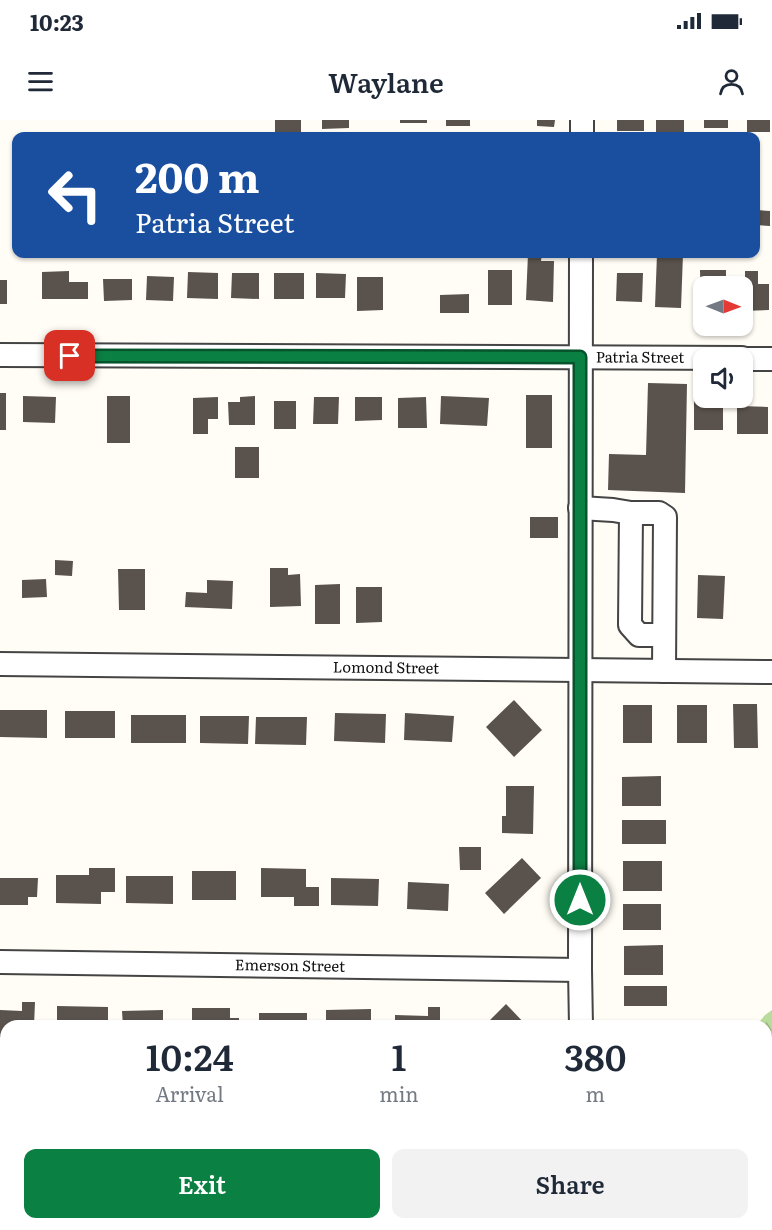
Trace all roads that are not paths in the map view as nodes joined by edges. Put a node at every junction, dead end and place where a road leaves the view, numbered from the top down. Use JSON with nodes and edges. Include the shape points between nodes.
{"nodes":[{"id":1,"x":581,"y":258,"type":"edge"},
{"id":2,"x":0,"y":355,"type":"edge"},
{"id":3,"x":580,"y":357,"type":"junction"},
{"id":4,"x":693,"y":358,"type":"edge"},
{"id":5,"x":753,"y":358,"type":"edge"},
{"id":6,"x":772,"y":359,"type":"edge"},
{"id":7,"x":580,"y":508,"type":"junction"},
{"id":8,"x":631,"y":513,"type":"junction"},
{"id":9,"x":664,"y":635,"type":"junction"},
{"id":10,"x":0,"y":664,"type":"edge"},
{"id":11,"x":580,"y":670,"type":"junction"},
{"id":12,"x":664,"y":671,"type":"junction"},
{"id":13,"x":772,"y":672,"type":"edge"},
{"id":14,"x":0,"y":962,"type":"edge"},
{"id":15,"x":580,"y":970,"type":"junction"},
{"id":16,"x":581,"y":1020,"type":"edge"}],
"edges":[{"from":1,"to":3,"type":"street"},
{"from":2,"to":3,"type":"street","name":"Patria Street"},
{"from":3,"to":4,"type":"street","name":"Patria Street"},
{"from":3,"to":7,"type":"street"},
{"from":5,"to":6,"type":"street","name":"Patria Street"},
{"from":7,"to":8,"type":"street"},
{"from":7,"to":11,"type":"street"},
{"from":8,"to":9,"type":"street","via":[[630,625],[639,635]]},
{"from":8,"to":9,"type":"street","via":[[659,513],[665,517]]},
{"from":9,"to":12,"type":"street"},
{"from":10,"to":11,"type":"street","name":"Lomond Street"},
{"from":11,"to":12,"type":"street","name":"Lomond Street"},
{"from":11,"to":15,"type":"street"},
{"from":12,"to":13,"type":"street","name":"Lomond Street"},
{"from":14,"to":15,"type":"street","name":"Emerson Street"},
{"from":15,"to":16,"type":"street"}]}
